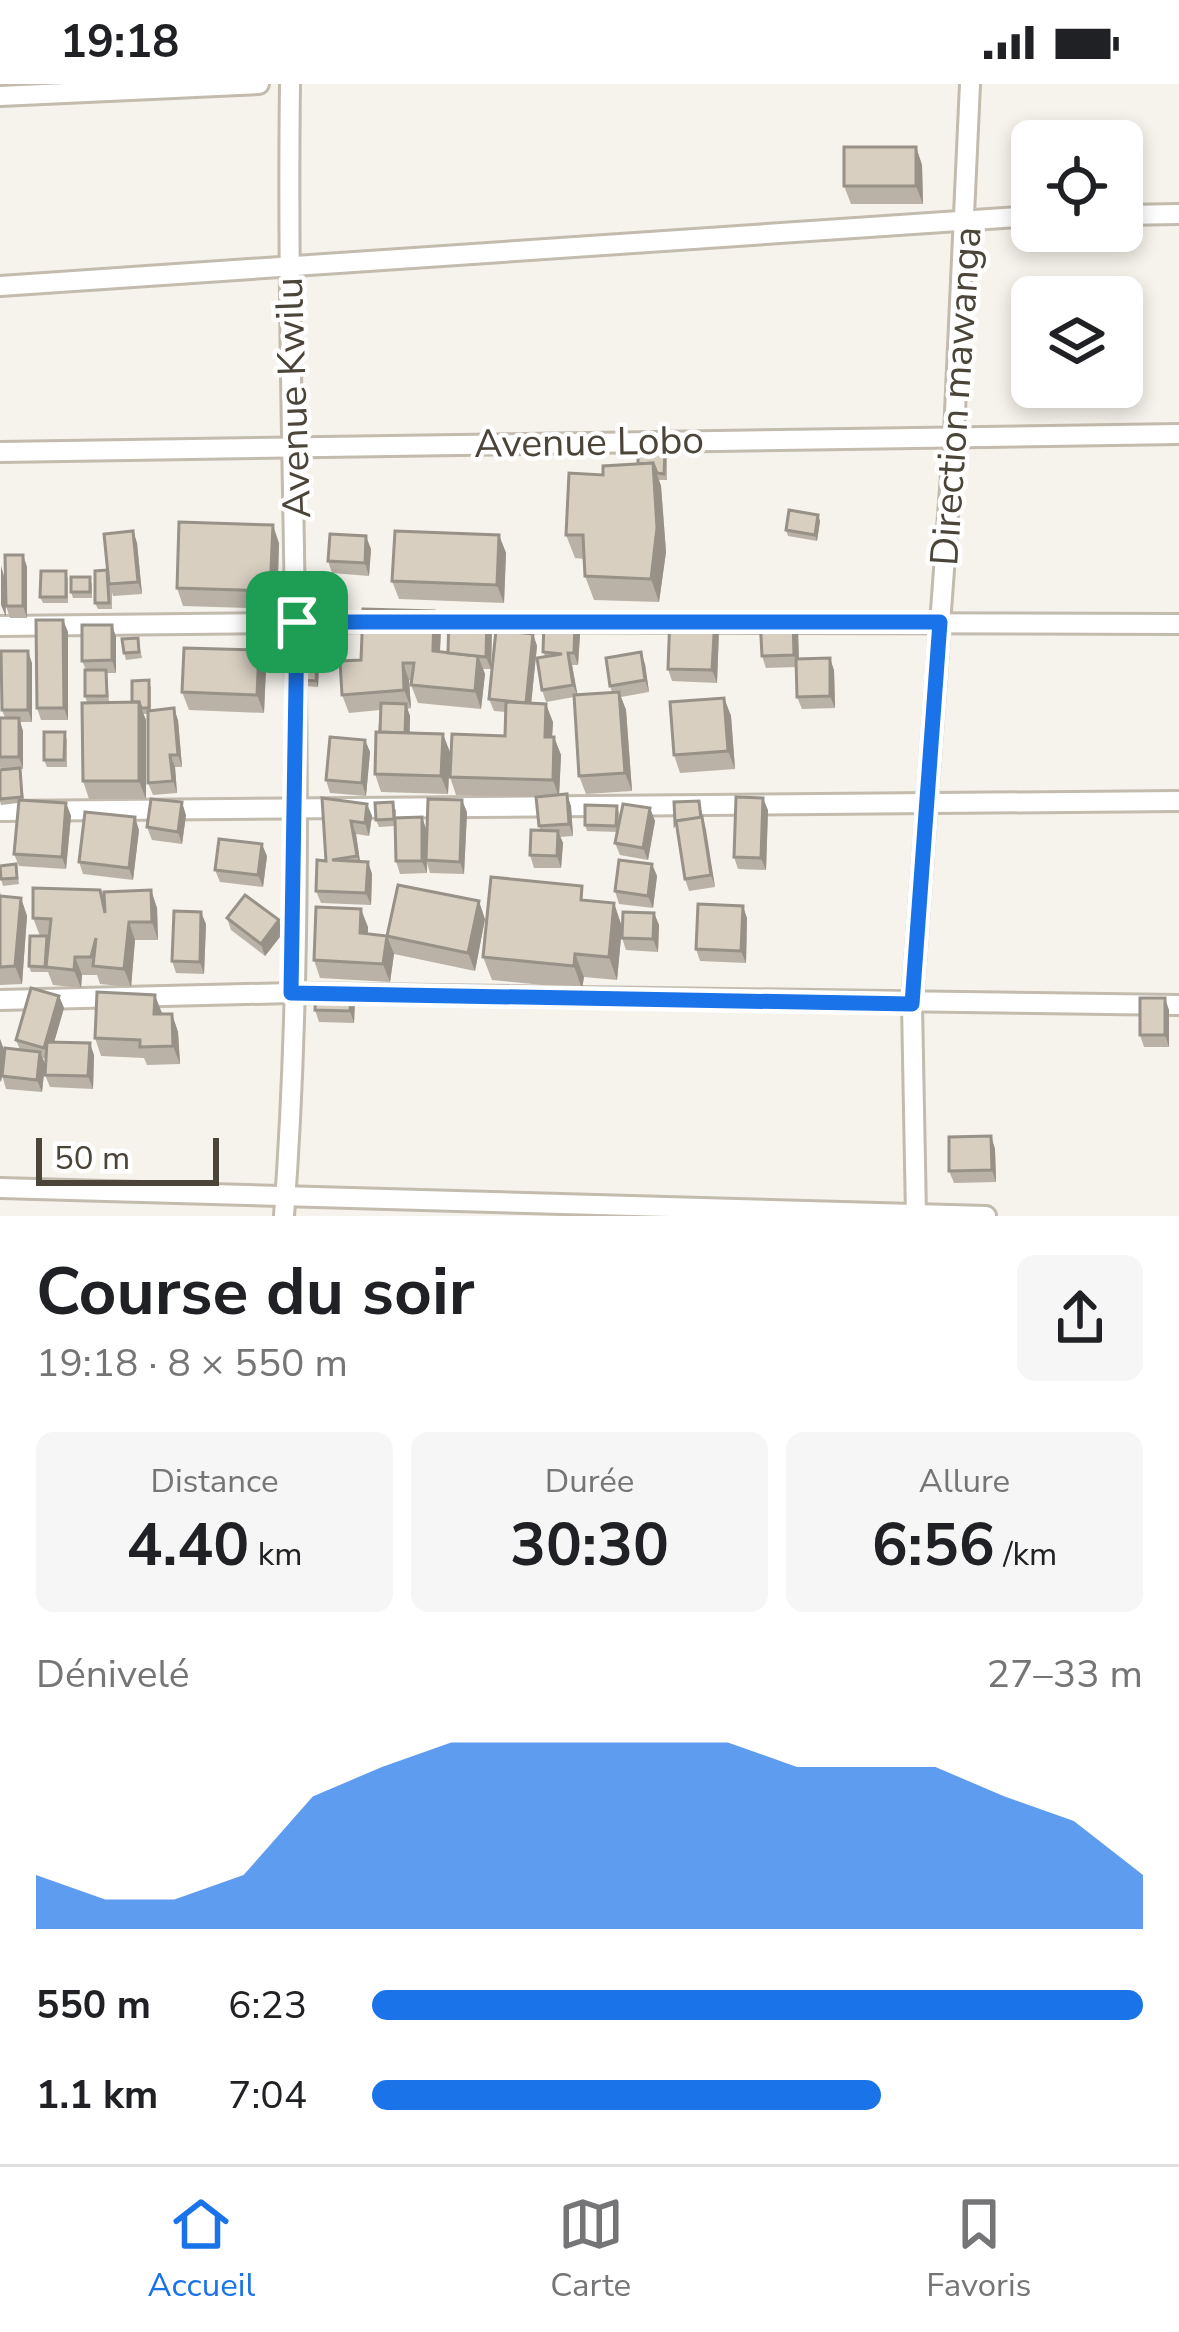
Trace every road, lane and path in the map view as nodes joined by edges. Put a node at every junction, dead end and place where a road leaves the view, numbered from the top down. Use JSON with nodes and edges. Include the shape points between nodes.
{"nodes":[{"id":1,"x":259,"y":84,"type":"edge"},
{"id":2,"x":290,"y":84,"type":"edge"},
{"id":3,"x":970,"y":84,"type":"edge"},
{"id":4,"x":0,"y":96,"type":"edge"},
{"id":5,"x":1179,"y":214,"type":"edge"},
{"id":6,"x":1143,"y":215,"type":"edge"},
{"id":7,"x":1011,"y":217,"type":"edge"},
{"id":8,"x":967,"y":218,"type":"junction"},
{"id":9,"x":288,"y":267,"type":"junction"},
{"id":10,"x":0,"y":286,"type":"edge"},
{"id":11,"x":954,"y":434,"type":"junction"},
{"id":12,"x":1179,"y":434,"type":"edge"},
{"id":13,"x":295,"y":446,"type":"junction"},
{"id":14,"x":0,"y":452,"type":"edge"},
{"id":15,"x":297,"y":622,"type":"junction"},
{"id":16,"x":940,"y":622,"type":"junction"},
{"id":17,"x":1179,"y":624,"type":"edge"},
{"id":18,"x":0,"y":626,"type":"edge"},
{"id":19,"x":1179,"y":801,"type":"edge"},
{"id":20,"x":926,"y":803,"type":"junction"},
{"id":21,"x":293,"y":805,"type":"junction"},
{"id":22,"x":0,"y":811,"type":"edge"},
{"id":23,"x":291,"y":993,"type":"junction"},
{"id":24,"x":0,"y":1000,"type":"edge"},
{"id":25,"x":912,"y":1004,"type":"junction"},
{"id":26,"x":1179,"y":1005,"type":"edge"},
{"id":27,"x":0,"y":1188,"type":"edge"},
{"id":28,"x":285,"y":1206,"type":"edge"},
{"id":29,"x":916,"y":1213,"type":"edge"},
{"id":30,"x":986,"y":1216,"type":"edge"}],
"edges":[{"from":1,"to":4,"type":"street"},
{"from":2,"to":9,"type":"street","name":"Avenue Kwilu"},
{"from":3,"to":8,"type":"street","name":"Direction mawanga"},
{"from":5,"to":6,"type":"street"},
{"from":7,"to":8,"type":"street"},
{"from":8,"to":9,"type":"street"},
{"from":8,"to":11,"type":"street","name":"Direction mawanga"},
{"from":9,"to":10,"type":"street"},
{"from":9,"to":13,"type":"street","name":"Avenue Kwilu"},
{"from":11,"to":12,"type":"street","name":"Avenue Lobo"},
{"from":11,"to":13,"type":"street","name":"Avenue Lobo"},
{"from":11,"to":16,"type":"street","name":"Direction mawanga"},
{"from":13,"to":14,"type":"street","name":"Avenue Lobo"},
{"from":13,"to":15,"type":"street","name":"Avenue Kwilu"},
{"from":15,"to":16,"type":"street"},
{"from":15,"to":18,"type":"street"},
{"from":15,"to":21,"type":"street","name":"Avenue Kwilu"},
{"from":16,"to":17,"type":"street"},
{"from":16,"to":20,"type":"street","name":"Direction mawanga"},
{"from":19,"to":20,"type":"street"},
{"from":20,"to":21,"type":"street"},
{"from":20,"to":25,"type":"street","name":"Direction mawanga"},
{"from":21,"to":22,"type":"street"},
{"from":21,"to":23,"type":"street","name":"Avenue Kwilu"},
{"from":23,"to":24,"type":"street"},
{"from":23,"to":25,"type":"street"},
{"from":23,"to":28,"type":"street","name":"Avenue Kwilu"},
{"from":25,"to":26,"type":"street"},
{"from":25,"to":29,"type":"street","name":"Direction mawanga"},
{"from":27,"to":28,"type":"street"},
{"from":28,"to":29,"type":"street"},
{"from":29,"to":30,"type":"street"}]}
